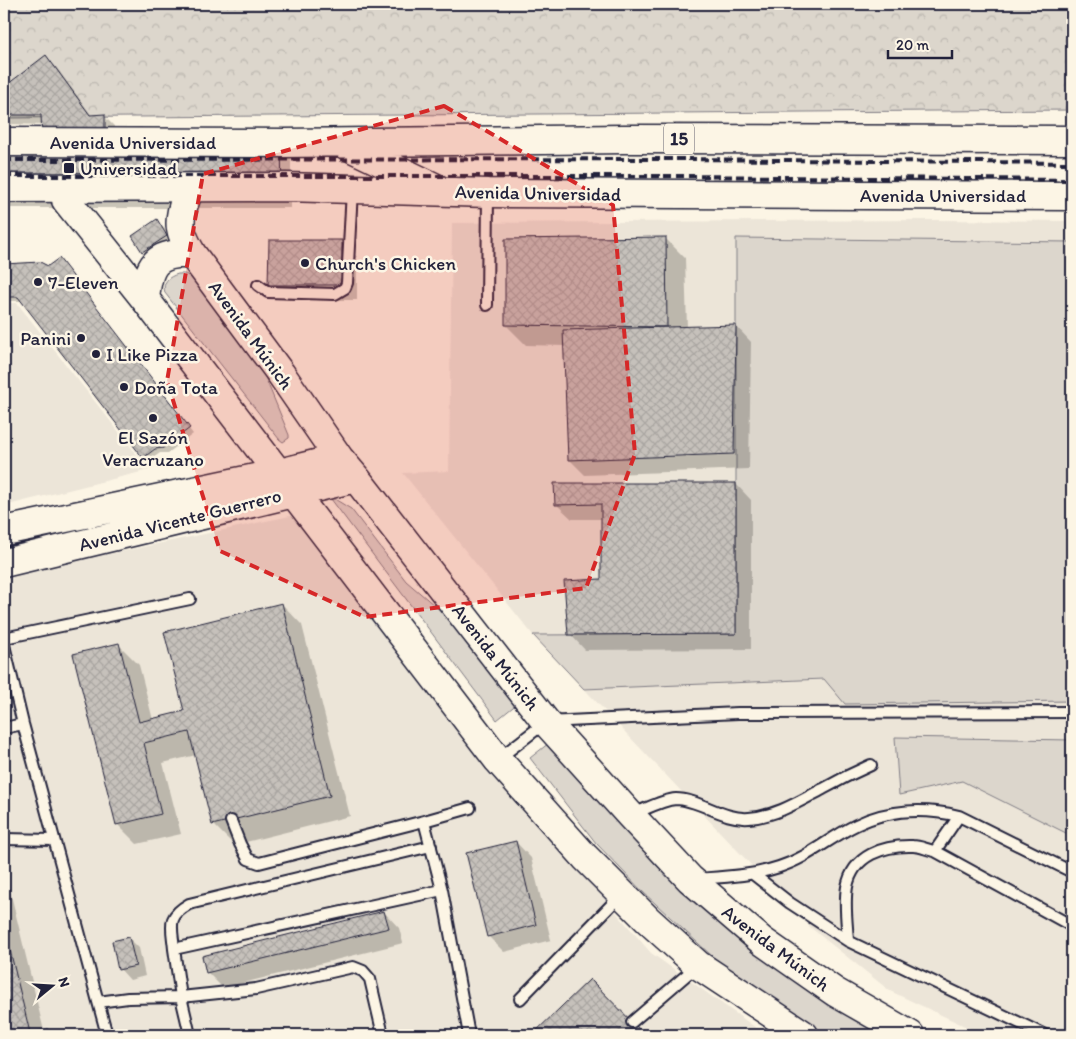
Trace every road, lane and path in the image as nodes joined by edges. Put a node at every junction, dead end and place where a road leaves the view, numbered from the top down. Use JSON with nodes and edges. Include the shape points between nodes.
{"nodes":[{"id":1,"x":1072,"y":140,"type":"edge"},
{"id":2,"x":4,"y":142,"type":"edge"},
{"id":3,"x":340,"y":142,"type":"junction"},
{"id":4,"x":4,"y":188,"type":"edge"},
{"id":5,"x":352,"y":189,"type":"junction"},
{"id":6,"x":445,"y":192,"type":"junction"},
{"id":7,"x":488,"y":193,"type":"junction"},
{"id":8,"x":1072,"y":196,"type":"edge"},
{"id":9,"x":186,"y":198,"type":"dead end"},
{"id":10,"x":66,"y":200,"type":"dead end"},
{"id":11,"x":192,"y":254,"type":"junction"},
{"id":12,"x":258,"y":285,"type":"dead end"},
{"id":13,"x":145,"y":299,"type":"junction"},
{"id":14,"x":487,"y":305,"type":"dead end"},
{"id":15,"x":348,"y":468,"type":"junction"},
{"id":16,"x":287,"y":483,"type":"junction"},
{"id":17,"x":4,"y":531,"type":"edge"},
{"id":18,"x":4,"y":563,"type":"edge"},
{"id":19,"x":190,"y":599,"type":"dead end"},
{"id":20,"x":4,"y":638,"type":"edge"},
{"id":21,"x":4,"y":645,"type":"edge"},
{"id":22,"x":7,"y":673,"type":"edge"},
{"id":23,"x":1072,"y":712,"type":"edge"},
{"id":24,"x":546,"y":722,"type":"junction"},
{"id":25,"x":23,"y":724,"type":"junction"},
{"id":26,"x":4,"y":728,"type":"edge"},
{"id":27,"x":498,"y":760,"type":"junction"},
{"id":28,"x":871,"y":765,"type":"dead end"},
{"id":29,"x":470,"y":808,"type":"dead end"},
{"id":30,"x":630,"y":815,"type":"junction"},
{"id":31,"x":959,"y":816,"type":"junction"},
{"id":32,"x":231,"y":820,"type":"dead end"},
{"id":33,"x":424,"y":821,"type":"junction"},
{"id":34,"x":4,"y":839,"type":"edge"},
{"id":35,"x":54,"y":840,"type":"junction"},
{"id":36,"x":431,"y":846,"type":"junction"},
{"id":37,"x":935,"y":851,"type":"junction"},
{"id":38,"x":1072,"y":872,"type":"edge"},
{"id":39,"x":754,"y":874,"type":"junction"},
{"id":40,"x":690,"y":879,"type":"junction"},
{"id":41,"x":442,"y":890,"type":"junction"},
{"id":42,"x":622,"y":894,"type":"junction"},
{"id":43,"x":1072,"y":926,"type":"edge"},
{"id":44,"x":848,"y":941,"type":"junction"},
{"id":45,"x":174,"y":949,"type":"junction"},
{"id":46,"x":698,"y":965,"type":"junction"},
{"id":47,"x":181,"y":997,"type":"junction"},
{"id":48,"x":520,"y":999,"type":"dead end"},
{"id":49,"x":98,"y":1002,"type":"junction"},
{"id":50,"x":632,"y":1022,"type":"dead end"},
{"id":51,"x":107,"y":1035,"type":"edge"},
{"id":52,"x":190,"y":1035,"type":"edge"},
{"id":53,"x":384,"y":1035,"type":"edge"},
{"id":54,"x":468,"y":1035,"type":"edge"},
{"id":55,"x":804,"y":1035,"type":"edge"},
{"id":56,"x":910,"y":1035,"type":"edge"},
{"id":57,"x":1045,"y":1035,"type":"edge"}],
"edges":[{"from":1,"to":3,"type":"main road","name":"Avenida Universidad","number":"15"},
{"from":2,"to":3,"type":"main road","name":"Avenida Universidad","number":"15"},
{"from":3,"to":6,"type":"main road"},
{"from":4,"to":5,"type":"main road","name":"Avenida Universidad"},
{"from":5,"to":6,"type":"main road","name":"Avenida Universidad"},
{"from":5,"to":12,"type":"lane","via":[[345,288],[335,294],[268,292]]},
{"from":6,"to":7,"type":"main road","name":"Avenida Universidad"},
{"from":7,"to":8,"type":"main road","name":"Avenida Universidad"},
{"from":7,"to":14,"type":"lane"},
{"from":9,"to":11,"type":"main road","name":"Avenida Múnich","via":[[180,228]]},
{"from":10,"to":13,"type":"main road"},
{"from":11,"to":13,"type":"main road","via":[[177,253],[157,262],[147,279]]},
{"from":11,"to":15,"type":"main road","name":"Avenida Múnich"},
{"from":13,"to":16,"type":"main road"},
{"from":15,"to":16,"type":"main road","name":"Avenida Vicente Guerrero"},
{"from":15,"to":24,"type":"main road","name":"Avenida Múnich"},
{"from":16,"to":17,"type":"main road","name":"Avenida Vicente Guerrero"},
{"from":16,"to":18,"type":"main road","name":"Avenida Vicente Guerrero"},
{"from":16,"to":27,"type":"main road"},
{"from":19,"to":20,"type":"lane"},
{"from":21,"to":22,"type":"lane"},
{"from":22,"to":25,"type":"lane"},
{"from":23,"to":24,"type":"lane","via":[[738,713]]},
{"from":24,"to":27,"type":"lane"},
{"from":24,"to":30,"type":"main road","name":"Avenida Múnich"},
{"from":25,"to":26,"type":"lane"},
{"from":25,"to":35,"type":"lane"},
{"from":27,"to":42,"type":"main road","via":[[584,858]]},
{"from":28,"to":30,"type":"lane","via":[[767,815],[732,817],[675,799]]},
{"from":29,"to":33,"type":"lane"},
{"from":30,"to":40,"type":"main road","name":"Avenida Múnich"},
{"from":31,"to":37,"type":"lane"},
{"from":31,"to":38,"type":"lane"},
{"from":31,"to":39,"type":"lane","via":[[919,810],[876,817],[805,857]]},
{"from":32,"to":33,"type":"lane","via":[[248,859],[259,864]]},
{"from":33,"to":36,"type":"lane"},
{"from":34,"to":35,"type":"lane"},
{"from":35,"to":49,"type":"lane"},
{"from":36,"to":41,"type":"lane"},
{"from":36,"to":45,"type":"lane","via":[[189,904],[176,911],[171,923]]},
{"from":37,"to":43,"type":"lane"},
{"from":37,"to":44,"type":"lane","via":[[914,846],[893,847],[874,851],[863,858],[847,886]]},
{"from":39,"to":40,"type":"lane"},
{"from":39,"to":44,"type":"lane","via":[[790,903]]},
{"from":40,"to":56,"type":"main road","name":"Avenida Múnich","via":[[770,947],[834,992]]},
{"from":41,"to":45,"type":"lane"},
{"from":41,"to":54,"type":"lane"},
{"from":42,"to":46,"type":"main road"},
{"from":42,"to":48,"type":"lane"},
{"from":44,"to":57,"type":"lane"},
{"from":45,"to":47,"type":"lane"},
{"from":46,"to":50,"type":"lane"},
{"from":46,"to":55,"type":"main road"},
{"from":47,"to":49,"type":"lane"},
{"from":47,"to":52,"type":"lane"},
{"from":47,"to":53,"type":"lane","via":[[256,989],[353,967],[370,979]]},
{"from":49,"to":51,"type":"lane"}]}
